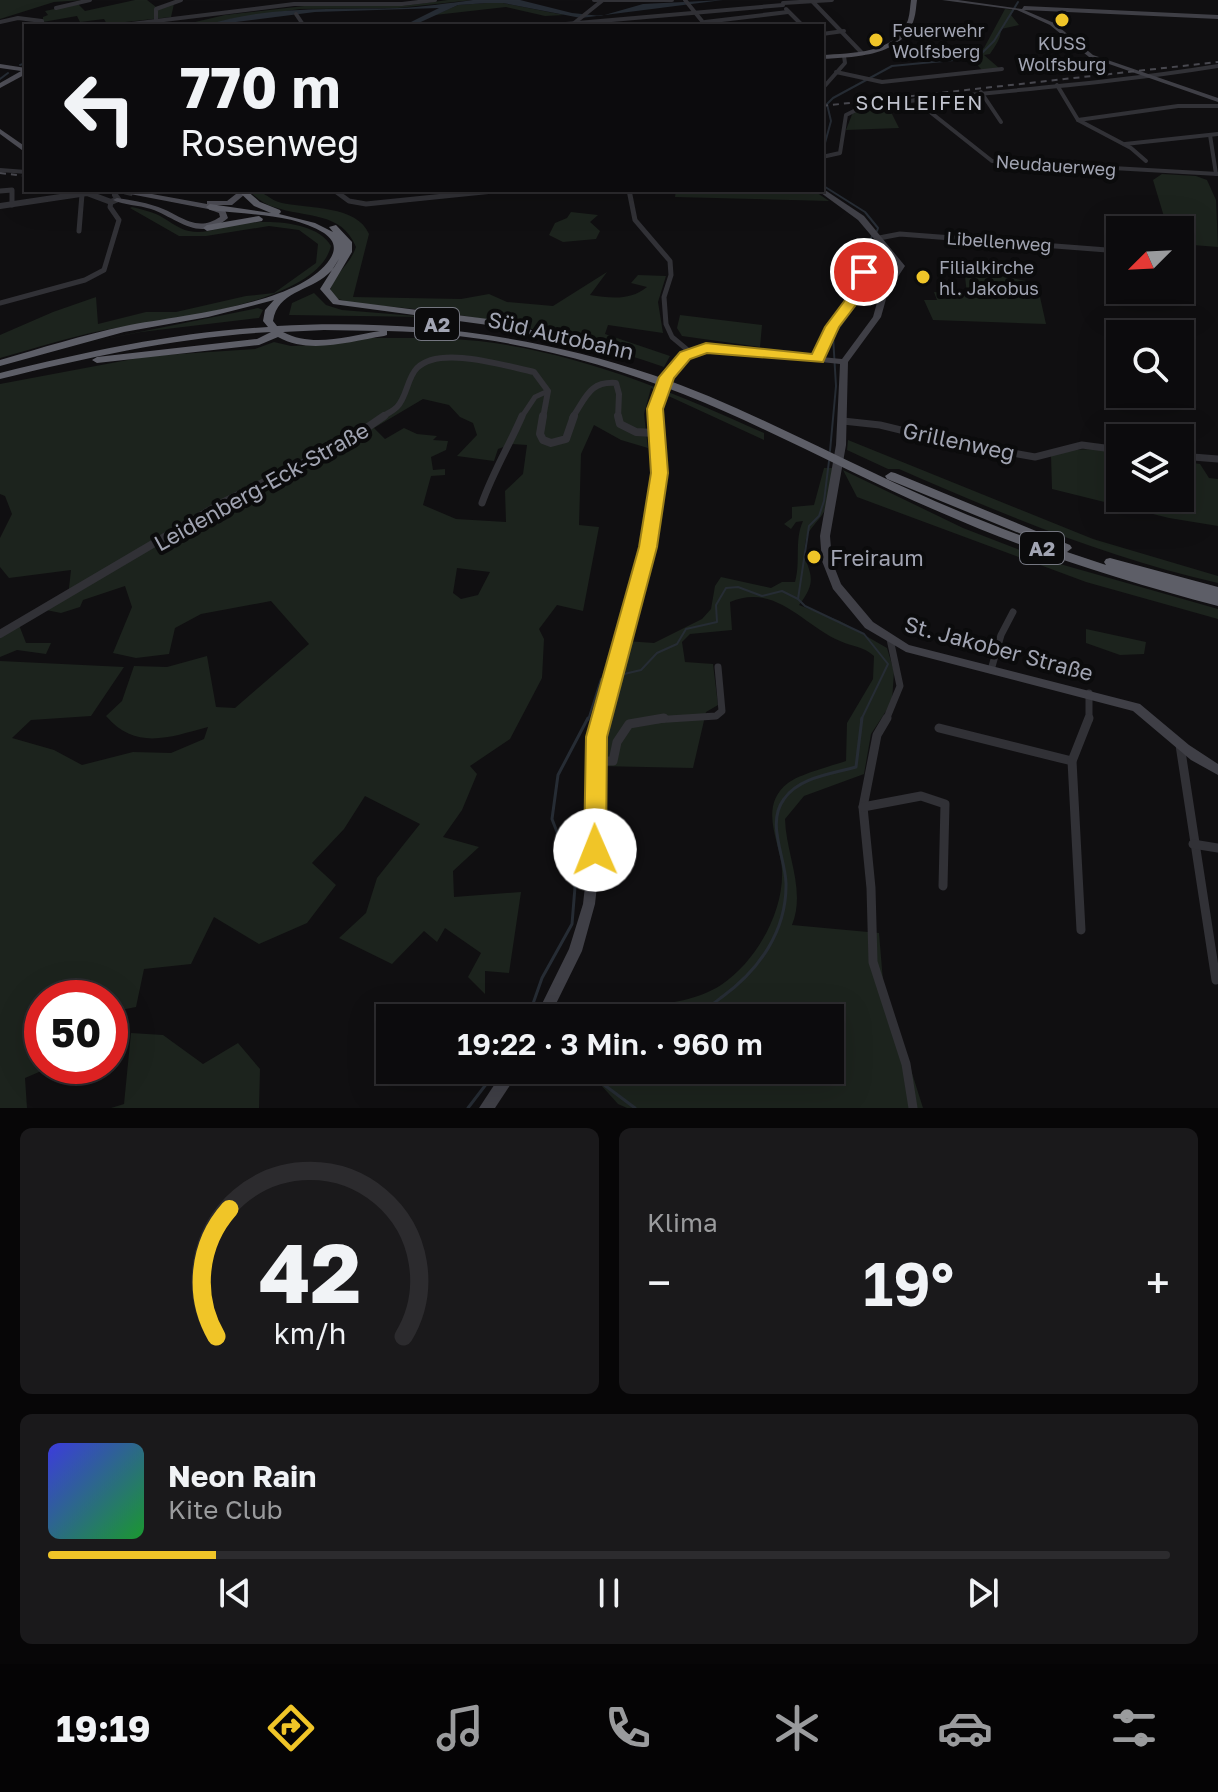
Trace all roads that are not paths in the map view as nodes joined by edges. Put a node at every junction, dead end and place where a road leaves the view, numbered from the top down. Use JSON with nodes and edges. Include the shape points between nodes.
{"nodes":[{"id":1,"x":90,"y":0,"type":"edge"},
{"id":2,"x":181,"y":0,"type":"edge"},
{"id":3,"x":251,"y":0,"type":"edge"},
{"id":4,"x":435,"y":0,"type":"edge"},
{"id":5,"x":594,"y":0,"type":"edge"},
{"id":6,"x":603,"y":0,"type":"edge"},
{"id":7,"x":618,"y":0,"type":"edge"},
{"id":8,"x":672,"y":0,"type":"edge"},
{"id":9,"x":832,"y":0,"type":"edge"},
{"id":10,"x":914,"y":0,"type":"edge"},
{"id":11,"x":945,"y":0,"type":"edge"},
{"id":12,"x":377,"y":2,"type":"edge"},
{"id":13,"x":687,"y":2,"type":"edge"},
{"id":14,"x":783,"y":2,"type":"edge"},
{"id":15,"x":813,"y":2,"type":"edge"},
{"id":16,"x":294,"y":7,"type":"edge"},
{"id":17,"x":56,"y":8,"type":"dead end"},
{"id":18,"x":251,"y":9,"type":"junction"},
{"id":19,"x":1018,"y":9,"type":"junction"},
{"id":20,"x":696,"y":12,"type":"junction"},
{"id":21,"x":788,"y":12,"type":"junction"},
{"id":22,"x":1218,"y":17,"type":"edge"},
{"id":23,"x":156,"y":20,"type":"junction"},
{"id":24,"x":0,"y":22,"type":"edge"},
{"id":25,"x":574,"y":23,"type":"edge"},
{"id":26,"x":42,"y":24,"type":"edge"},
{"id":27,"x":123,"y":24,"type":"edge"},
{"id":28,"x":705,"y":24,"type":"edge"},
{"id":29,"x":801,"y":24,"type":"edge"},
{"id":30,"x":844,"y":31,"type":"junction"},
{"id":31,"x":824,"y":34,"type":"edge"},
{"id":32,"x":862,"y":53,"type":"junction"},
{"id":33,"x":844,"y":56,"type":"junction"},
{"id":34,"x":824,"y":57,"type":"edge"},
{"id":35,"x":0,"y":66,"type":"edge"},
{"id":36,"x":1218,"y":66,"type":"edge"},
{"id":37,"x":1002,"y":69,"type":"dead end"},
{"id":38,"x":24,"y":70,"type":"edge"},
{"id":39,"x":24,"y":70,"type":"edge"},
{"id":40,"x":24,"y":71,"type":"edge"},
{"id":41,"x":836,"y":72,"type":"junction"},
{"id":42,"x":13,"y":74,"type":"junction"},
{"id":43,"x":1150,"y":77,"type":"junction"},
{"id":44,"x":1057,"y":85,"type":"junction"},
{"id":45,"x":0,"y":86,"type":"edge"},
{"id":46,"x":824,"y":87,"type":"edge"},
{"id":47,"x":981,"y":92,"type":"junction"},
{"id":48,"x":915,"y":100,"type":"junction"},
{"id":49,"x":1218,"y":101,"type":"edge"},
{"id":50,"x":1078,"y":120,"type":"junction"},
{"id":51,"x":1001,"y":122,"type":"dead end"},
{"id":52,"x":0,"y":131,"type":"edge"},
{"id":53,"x":1218,"y":134,"type":"edge"},
{"id":54,"x":1210,"y":135,"type":"junction"},
{"id":55,"x":1124,"y":144,"type":"junction"},
{"id":56,"x":24,"y":149,"type":"edge"},
{"id":57,"x":824,"y":157,"type":"edge"},
{"id":58,"x":1146,"y":161,"type":"dead end"},
{"id":59,"x":0,"y":170,"type":"edge"},
{"id":60,"x":24,"y":172,"type":"edge"},
{"id":61,"x":1217,"y":174,"type":"edge"},
{"id":62,"x":0,"y":191,"type":"edge"},
{"id":63,"x":127,"y":192,"type":"edge"},
{"id":64,"x":133,"y":192,"type":"edge"},
{"id":65,"x":240,"y":192,"type":"edge"},
{"id":66,"x":243,"y":192,"type":"edge"},
{"id":67,"x":337,"y":192,"type":"edge"},
{"id":68,"x":483,"y":192,"type":"edge"},
{"id":69,"x":629,"y":192,"type":"edge"},
{"id":70,"x":823,"y":192,"type":"edge"},
{"id":71,"x":82,"y":194,"type":"junction"},
{"id":72,"x":114,"y":201,"type":"junction"},
{"id":73,"x":12,"y":205,"type":"junction"},
{"id":74,"x":0,"y":206,"type":"edge"},
{"id":75,"x":213,"y":206,"type":"junction"},
{"id":76,"x":285,"y":217,"type":"junction"},
{"id":77,"x":207,"y":228,"type":"junction"},
{"id":78,"x":79,"y":231,"type":"dead end"},
{"id":79,"x":876,"y":235,"type":"junction"},
{"id":80,"x":1106,"y":250,"type":"edge"},
{"id":81,"x":339,"y":267,"type":"junction"},
{"id":82,"x":864,"y":272,"type":"dead end"},
{"id":83,"x":295,"y":288,"type":"junction"},
{"id":84,"x":0,"y":303,"type":"edge"},
{"id":85,"x":290,"y":324,"type":"junction"},
{"id":86,"x":260,"y":326,"type":"junction"},
{"id":87,"x":449,"y":332,"type":"junction"},
{"id":88,"x":278,"y":333,"type":"junction"},
{"id":89,"x":582,"y":349,"type":"junction"},
{"id":90,"x":690,"y":352,"type":"junction"},
{"id":91,"x":831,"y":361,"type":"junction"},
{"id":92,"x":0,"y":363,"type":"edge"},
{"id":93,"x":0,"y":369,"type":"edge"},
{"id":94,"x":651,"y":374,"type":"junction"},
{"id":95,"x":0,"y":379,"type":"edge"},
{"id":96,"x":548,"y":391,"type":"junction"},
{"id":97,"x":843,"y":421,"type":"junction"},
{"id":98,"x":654,"y":433,"type":"junction"},
{"id":99,"x":1106,"y":448,"type":"edge"},
{"id":100,"x":1194,"y":457,"type":"edge"},
{"id":101,"x":1218,"y":459,"type":"edge"},
{"id":102,"x":876,"y":474,"type":"junction"},
{"id":103,"x":482,"y":503,"type":"dead end"},
{"id":104,"x":1218,"y":592,"type":"edge"},
{"id":105,"x":1218,"y":601,"type":"edge"},
{"id":106,"x":1013,"y":612,"type":"dead end"},
{"id":107,"x":0,"y":634,"type":"edge"},
{"id":108,"x":890,"y":639,"type":"junction"},
{"id":109,"x":718,"y":667,"type":"dead end"},
{"id":110,"x":991,"y":670,"type":"junction"},
{"id":111,"x":1089,"y":693,"type":"junction"},
{"id":112,"x":939,"y":728,"type":"dead end"},
{"id":113,"x":1179,"y":743,"type":"junction"},
{"id":114,"x":594,"y":761,"type":"junction"},
{"id":115,"x":1072,"y":761,"type":"junction"},
{"id":116,"x":1218,"y":770,"type":"edge"},
{"id":117,"x":863,"y":807,"type":"junction"},
{"id":118,"x":1193,"y":844,"type":"junction"},
{"id":119,"x":1218,"y":848,"type":"edge"},
{"id":120,"x":943,"y":886,"type":"dead end"},
{"id":121,"x":1081,"y":930,"type":"dead end"},
{"id":122,"x":1215,"y":962,"type":"edge"},
{"id":123,"x":1216,"y":980,"type":"dead end"},
{"id":124,"x":549,"y":1004,"type":"edge"},
{"id":125,"x":503,"y":1084,"type":"edge"},
{"id":126,"x":486,"y":1108,"type":"edge"},
{"id":127,"x":913,"y":1108,"type":"edge"}],
"edges":[{"from":1,"to":17,"type":"street"},
{"from":2,"to":23,"type":"street","via":[[156,9]]},
{"from":3,"to":18,"type":"street"},
{"from":4,"to":12,"type":"street"},
{"from":5,"to":6,"type":"street"},
{"from":6,"to":7,"type":"street"},
{"from":6,"to":25,"type":"street"},
{"from":7,"to":8,"type":"street"},
{"from":9,"to":15,"type":"street"},
{"from":10,"to":32,"type":"main road","via":[[912,20],[902,38]]},
{"from":11,"to":19,"type":"main road"},
{"from":12,"to":16,"type":"street"},
{"from":13,"to":20,"type":"street"},
{"from":14,"to":15,"type":"street"},
{"from":14,"to":20,"type":"street"},
{"from":14,"to":21,"type":"street"},
{"from":15,"to":30,"type":"street"},
{"from":16,"to":18,"type":"street"},
{"from":18,"to":23,"type":"street"},
{"from":19,"to":22,"type":"main road"},
{"from":19,"to":43,"type":"main road","via":[[1052,24],[1091,56]]},
{"from":20,"to":25,"type":"street"},
{"from":20,"to":28,"type":"street"},
{"from":21,"to":28,"type":"street"},
{"from":21,"to":29,"type":"street"},
{"from":23,"to":27,"type":"street"},
{"from":24,"to":26,"type":"street","via":[[29,18]]},
{"from":30,"to":31,"type":"street"},
{"from":30,"to":32,"type":"street"},
{"from":32,"to":33,"type":"main road"},
{"from":33,"to":34,"type":"main road"},
{"from":33,"to":41,"type":"street","via":[[846,61]]},
{"from":35,"to":38,"type":"main road"},
{"from":35,"to":42,"type":"main road"},
{"from":36,"to":43,"type":"street"},
{"from":37,"to":41,"type":"street","via":[[895,81],[868,81]]},
{"from":39,"to":42,"type":"main road"},
{"from":40,"to":45,"type":"main road"},
{"from":41,"to":46,"type":"street"},
{"from":42,"to":45,"type":"main road"},
{"from":43,"to":44,"type":"street"},
{"from":43,"to":49,"type":"main road"},
{"from":44,"to":47,"type":"street"},
{"from":44,"to":50,"type":"street"},
{"from":47,"to":48,"type":"street"},
{"from":47,"to":51,"type":"street"},
{"from":48,"to":57,"type":"street","via":[[849,111],[841,151]]},
{"from":48,"to":61,"type":"street","name":"Neudauerweg","via":[[992,161]]},
{"from":49,"to":50,"type":"street"},
{"from":50,"to":55,"type":"street"},
{"from":52,"to":56,"type":"main road"},
{"from":53,"to":54,"type":"street"},
{"from":54,"to":55,"type":"street"},
{"from":54,"to":61,"type":"street"},
{"from":55,"to":58,"type":"street"},
{"from":59,"to":60,"type":"street"},
{"from":62,"to":73,"type":"street","via":[[12,190]]},
{"from":63,"to":72,"type":"street"},
{"from":64,"to":75,"type":"main road"},
{"from":65,"to":75,"type":"main road","via":[[234,201]]},
{"from":66,"to":76,"type":"highway"},
{"from":67,"to":68,"type":"street","via":[[366,204]]},
{"from":69,"to":90,"type":"street","via":[[635,220],[670,261],[666,324]]},
{"from":70,"to":79,"type":"main road"},
{"from":71,"to":72,"type":"street"},
{"from":71,"to":73,"type":"street"},
{"from":71,"to":78,"type":"street"},
{"from":72,"to":77,"type":"main road","via":[[156,208],[193,227]]},
{"from":72,"to":84,"type":"street","via":[[119,220],[104,270]]},
{"from":73,"to":74,"type":"street"},
{"from":75,"to":76,"type":"highway"},
{"from":75,"to":77,"type":"main road","via":[[224,218]]},
{"from":76,"to":77,"type":"highway"},
{"from":76,"to":81,"type":"highway","via":[[315,220],[343,234],[348,252]]},
{"from":76,"to":83,"type":"highway","via":[[324,230],[340,247],[330,266]]},
{"from":79,"to":80,"type":"street","name":"Libellenweg"},
{"from":79,"to":91,"type":"main road","via":[[900,271],[884,292],[877,317]]},
{"from":81,"to":88,"type":"highway","via":[[286,301],[275,317]]},
{"from":81,"to":89,"type":"highway","via":[[325,289],[336,302],[488,322]]},
{"from":82,"to":91,"type":"street","via":[[867,281],[832,327]]},
{"from":83,"to":88,"type":"highway","via":[[270,310],[268,321]]},
{"from":83,"to":92,"type":"highway","via":[[240,309],[124,329]]},
{"from":85,"to":86,"type":"highway","name":"Süd Autobahn","number":"A2"},
{"from":85,"to":87,"type":"highway","name":"Süd Autobahn","number":"A2"},
{"from":85,"to":89,"type":"highway","name":"Süd Autobahn","number":"A2","via":[[421,323]]},
{"from":86,"to":93,"type":"highway","name":"Süd Autobahn","number":"A2","via":[[141,337]]},
{"from":86,"to":95,"type":"highway","name":"Süd Autobahn","number":"A2","via":[[141,343]]},
{"from":87,"to":88,"type":"highway","via":[[304,342]]},
{"from":87,"to":94,"type":"highway","name":"Süd Autobahn","number":"A2","via":[[535,345]]},
{"from":88,"to":95,"type":"highway","via":[[259,342],[103,359]]},
{"from":89,"to":94,"type":"highway","name":"Süd Autobahn","number":"A2"},
{"from":90,"to":91,"type":"main road","via":[[722,348]]},
{"from":90,"to":98,"type":"main road","via":[[667,377],[658,398]]},
{"from":91,"to":97,"type":"main road","name":"St. Jakober Straße"},
{"from":94,"to":102,"type":"highway","name":"Süd Autobahn","number":"A2"},
{"from":96,"to":98,"type":"street","via":[[543,440],[566,439],[572,418],[601,382],[619,388],[620,426]]},
{"from":96,"to":103,"type":"street","via":[[535,397],[521,417]]},
{"from":96,"to":107,"type":"street","name":"Leidenberg-Eck-Straße","via":[[540,377],[526,369],[463,358],[427,360],[415,369],[398,406],[349,440],[224,502]]},
{"from":97,"to":99,"type":"street","name":"Grillenweg","via":[[1035,457],[1082,445]]},
{"from":97,"to":108,"type":"main road","name":"St. Jakober Straße","via":[[825,536],[827,561],[851,606]]},
{"from":98,"to":114,"type":"main road","via":[[659,473],[648,547]]},
{"from":100,"to":101,"type":"street"},
{"from":102,"to":104,"type":"highway","name":"Süd Autobahn","number":"A2","via":[[1064,547]]},
{"from":102,"to":105,"type":"highway","name":"Süd Autobahn","number":"A2","via":[[1023,542]]},
{"from":106,"to":110,"type":"street"},
{"from":108,"to":110,"type":"main road","name":"St. Jakober Straße"},
{"from":108,"to":117,"type":"street","via":[[900,686],[877,735]]},
{"from":109,"to":114,"type":"street","via":[[722,711],[716,716],[629,724],[613,761]]},
{"from":110,"to":111,"type":"main road","name":"St. Jakober Straße"},
{"from":111,"to":113,"type":"main road","name":"St. Jakober Straße","via":[[1136,707]]},
{"from":111,"to":115,"type":"street","via":[[1089,724]]},
{"from":112,"to":115,"type":"street"},
{"from":113,"to":116,"type":"main road","name":"St. Jakober Straße"},
{"from":113,"to":118,"type":"street"},
{"from":114,"to":124,"type":"main road","via":[[595,850],[589,904],[575,951]]},
{"from":115,"to":121,"type":"street"},
{"from":117,"to":120,"type":"street","via":[[878,808],[914,794],[945,804]]},
{"from":117,"to":127,"type":"street","via":[[873,962],[906,1064]]},
{"from":118,"to":119,"type":"street"},
{"from":118,"to":122,"type":"street"},
{"from":122,"to":123,"type":"street"},
{"from":125,"to":126,"type":"main road"}]}
